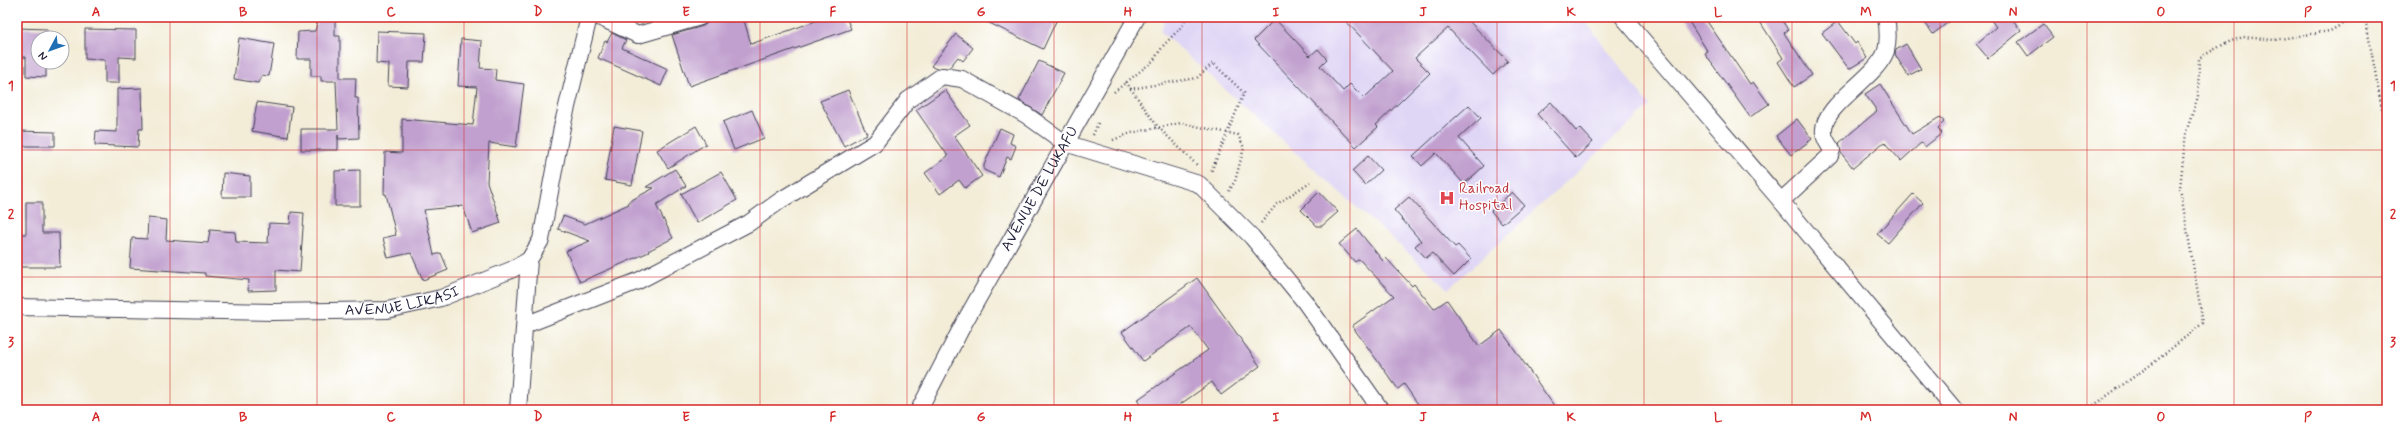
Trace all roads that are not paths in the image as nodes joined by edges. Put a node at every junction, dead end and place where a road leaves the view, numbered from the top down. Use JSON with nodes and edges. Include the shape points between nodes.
{"nodes":[{"id":1,"x":589,"y":17,"type":"edge"},
{"id":2,"x":599,"y":17,"type":"edge"},
{"id":3,"x":700,"y":17,"type":"edge"},
{"id":4,"x":1135,"y":17,"type":"edge"},
{"id":5,"x":1623,"y":17,"type":"edge"},
{"id":6,"x":1886,"y":17,"type":"edge"},
{"id":7,"x":1065,"y":143,"type":"junction"},
{"id":8,"x":1781,"y":201,"type":"junction"},
{"id":9,"x":529,"y":260,"type":"junction"},
{"id":10,"x":17,"y":307,"type":"edge"},
{"id":11,"x":525,"y":325,"type":"junction"},
{"id":12,"x":518,"y":410,"type":"edge"},
{"id":13,"x":919,"y":410,"type":"edge"},
{"id":14,"x":1381,"y":410,"type":"edge"},
{"id":15,"x":1955,"y":410,"type":"edge"}],
"edges":[{"from":1,"to":9,"type":"street","name":"AVENUE LIKASI","via":[[562,126],[541,240]]},
{"from":2,"to":3,"type":"street","via":[[638,35]]},
{"from":4,"to":7,"type":"street","name":"AVENUE DE LUKAFU"},
{"from":5,"to":8,"type":"street"},
{"from":6,"to":8,"type":"street","via":[[1889,32],[1886,52],[1828,116],[1824,133],[1832,150],[1830,156]]},
{"from":7,"to":11,"type":"street","via":[[1026,115],[962,79],[942,76],[908,100],[875,143],[781,200],[749,223],[638,281]]},
{"from":7,"to":13,"type":"street","name":"AVENUE DE LUKAFU","via":[[964,322]]},
{"from":7,"to":14,"type":"street","via":[[1200,184],[1252,237],[1305,302]]},
{"from":8,"to":15,"type":"street"},
{"from":9,"to":10,"type":"street","name":"AVENUE LIKASI","via":[[511,270],[441,298],[387,310],[273,312]]},
{"from":9,"to":11,"type":"street"},
{"from":11,"to":12,"type":"street"}]}
